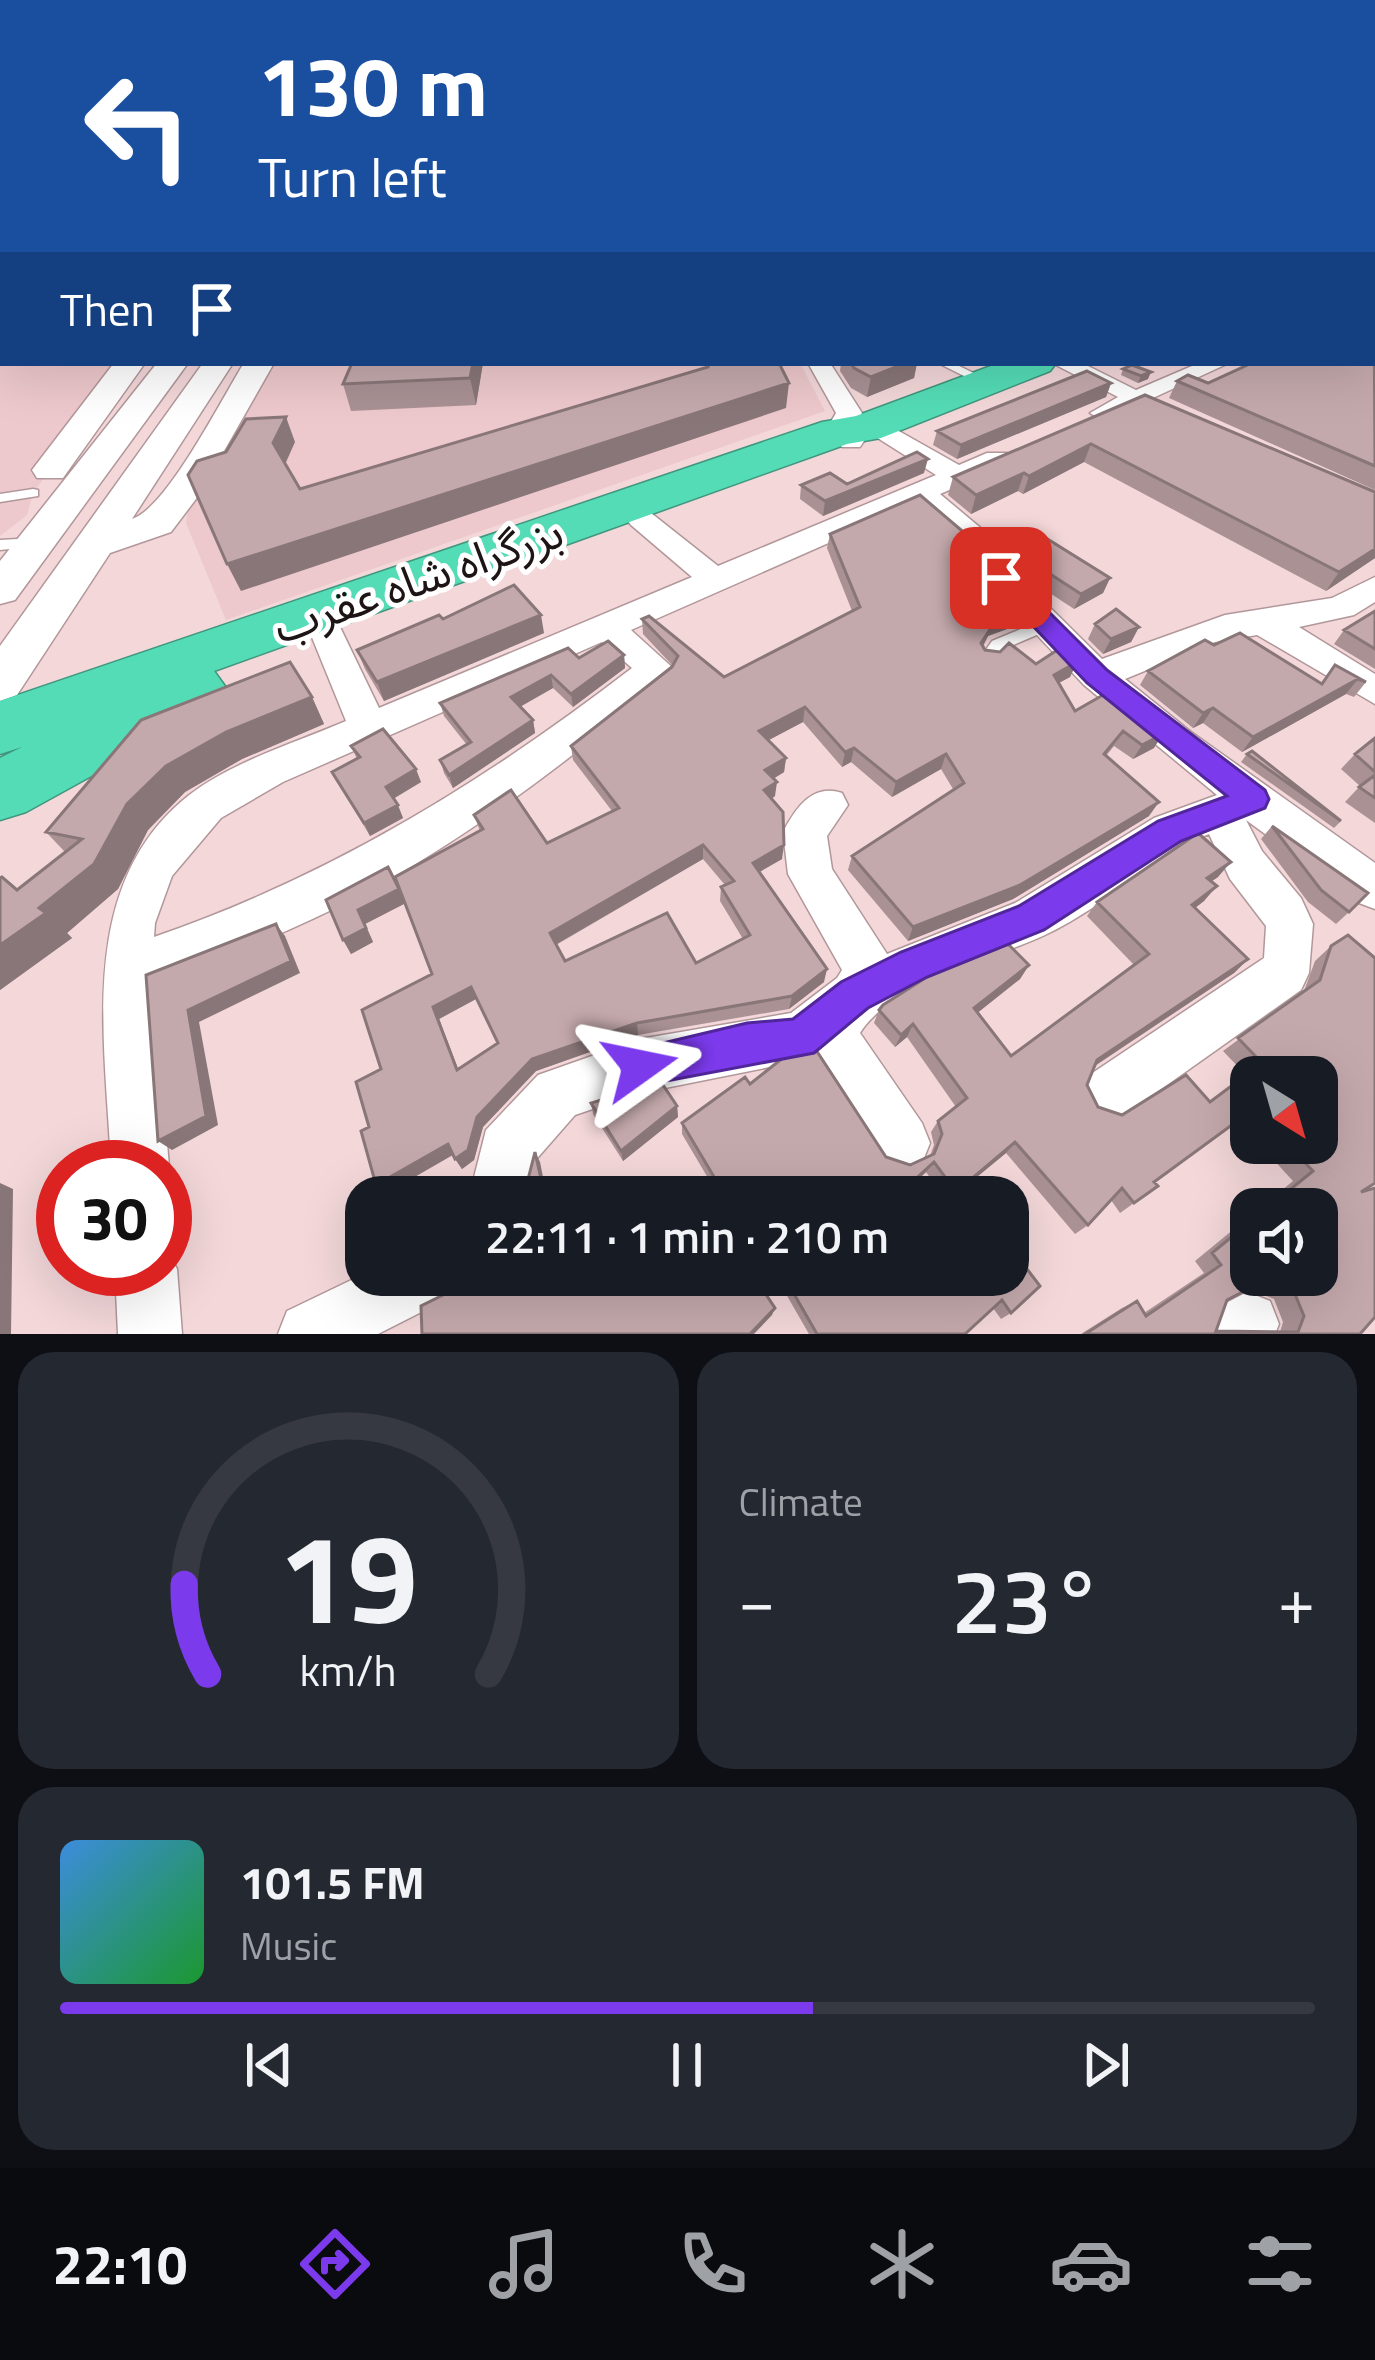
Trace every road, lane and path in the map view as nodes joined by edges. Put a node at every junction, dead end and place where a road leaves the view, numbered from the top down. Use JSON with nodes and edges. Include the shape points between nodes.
{"nodes":[{"id":1,"x":127,"y":366,"type":"edge"},
{"id":2,"x":171,"y":366,"type":"edge"},
{"id":3,"x":216,"y":366,"type":"edge"},
{"id":4,"x":257,"y":366,"type":"edge"},
{"id":5,"x":821,"y":366,"type":"edge"},
{"id":6,"x":951,"y":366,"type":"edge"},
{"id":7,"x":1028,"y":366,"type":"edge"},
{"id":8,"x":1069,"y":366,"type":"edge"},
{"id":9,"x":1211,"y":366,"type":"edge"},
{"id":10,"x":986,"y":382,"type":"junction"},
{"id":11,"x":1138,"y":398,"type":"junction"},
{"id":12,"x":1179,"y":416,"type":"edge"},
{"id":13,"x":1078,"y":424,"type":"edge"},
{"id":14,"x":857,"y":431,"type":"junction"},
{"id":15,"x":1018,"y":450,"type":"edge"},
{"id":16,"x":957,"y":476,"type":"junction"},
{"id":17,"x":920,"y":492,"type":"junction"},
{"id":18,"x":16,"y":495,"type":"edge"},
{"id":19,"x":641,"y":519,"type":"junction"},
{"id":20,"x":94,"y":545,"type":"junction"},
{"id":21,"x":8,"y":568,"type":"edge"},
{"id":22,"x":716,"y":580,"type":"junction"},
{"id":23,"x":1375,"y":587,"type":"edge"},
{"id":24,"x":1047,"y":624,"type":"junction"},
{"id":25,"x":1261,"y":624,"type":"junction"},
{"id":26,"x":606,"y":627,"type":"junction"},
{"id":27,"x":328,"y":635,"type":"junction"},
{"id":28,"x":989,"y":658,"type":"edge"},
{"id":29,"x":1097,"y":676,"type":"junction"},
{"id":30,"x":0,"y":683,"type":"edge"},
{"id":31,"x":1375,"y":692,"type":"edge"},
{"id":32,"x":368,"y":727,"type":"junction"},
{"id":33,"x":0,"y":728,"type":"edge"},
{"id":34,"x":0,"y":790,"type":"edge"},
{"id":35,"x":827,"y":806,"type":"dead end"},
{"id":36,"x":1237,"y":806,"type":"junction"},
{"id":37,"x":1375,"y":889,"type":"edge"},
{"id":38,"x":130,"y":969,"type":"junction"},
{"id":39,"x":855,"y":995,"type":"junction"},
{"id":40,"x":1107,"y":1095,"type":"dead end"},
{"id":41,"x":139,"y":1140,"type":"edge"},
{"id":42,"x":902,"y":1143,"type":"dead end"},
{"id":43,"x":502,"y":1176,"type":"edge"},
{"id":44,"x":148,"y":1296,"type":"edge"},
{"id":45,"x":387,"y":1296,"type":"edge"},
{"id":46,"x":150,"y":1334,"type":"edge"},
{"id":47,"x":310,"y":1334,"type":"edge"}],
"edges":[{"from":1,"to":18,"type":"main road"},
{"from":2,"to":21,"type":"main road"},
{"from":3,"to":20,"type":"main road"},
{"from":4,"to":20,"type":"main road","via":[[157,524]]},
{"from":5,"to":14,"type":"street"},
{"from":6,"to":10,"type":"lane"},
{"from":7,"to":10,"type":"highway"},
{"from":8,"to":11,"type":"street"},
{"from":9,"to":11,"type":"street"},
{"from":10,"to":14,"type":"highway"},
{"from":11,"to":12,"type":"street"},
{"from":11,"to":13,"type":"street"},
{"from":14,"to":16,"type":"street"},
{"from":14,"to":19,"type":"highway","name":"بزرگراه شاه عقرب"},
{"from":14,"to":33,"type":"highway","name":"بزرگراه شاه عقرب"},
{"from":15,"to":16,"type":"street"},
{"from":16,"to":17,"type":"street"},
{"from":17,"to":22,"type":"street"},
{"from":17,"to":24,"type":"street","via":[[978,542]]},
{"from":18,"to":21,"type":"main road","via":[[27,515]]},
{"from":19,"to":22,"type":"street"},
{"from":19,"to":27,"type":"highway","name":"بزرگراه شاه عقرب"},
{"from":20,"to":30,"type":"main road"},
{"from":22,"to":26,"type":"street"},
{"from":23,"to":25,"type":"street","via":[[1342,607]]},
{"from":24,"to":28,"type":"lane","via":[[998,645]]},
{"from":24,"to":29,"type":"street"},
{"from":25,"to":29,"type":"street","via":[[1198,637]]},
{"from":25,"to":31,"type":"street"},
{"from":26,"to":32,"type":"street"},
{"from":26,"to":38,"type":"street","via":[[656,669],[562,745],[378,863]]},
{"from":27,"to":32,"type":"street"},
{"from":27,"to":34,"type":"highway","name":"بزرگراه شاه عقرب","via":[[196,688]]},
{"from":29,"to":36,"type":"street"},
{"from":32,"to":38,"type":"street","via":[[269,770],[187,824],[153,866],[131,923]]},
{"from":35,"to":39,"type":"street","via":[[805,832],[810,874],[870,971]]},
{"from":36,"to":37,"type":"street"},
{"from":36,"to":39,"type":"street","via":[[1169,831],[1032,918]]},
{"from":36,"to":40,"type":"street","via":[[1246,865],[1292,921],[1295,941],[1284,973]]},
{"from":38,"to":41,"type":"street"},
{"from":39,"to":42,"type":"street","via":[[830,1034]]},
{"from":39,"to":43,"type":"street","via":[[800,1039],[640,1066],[557,1094],[506,1150]]},
{"from":44,"to":46,"type":"street"},
{"from":45,"to":47,"type":"street"}]}
